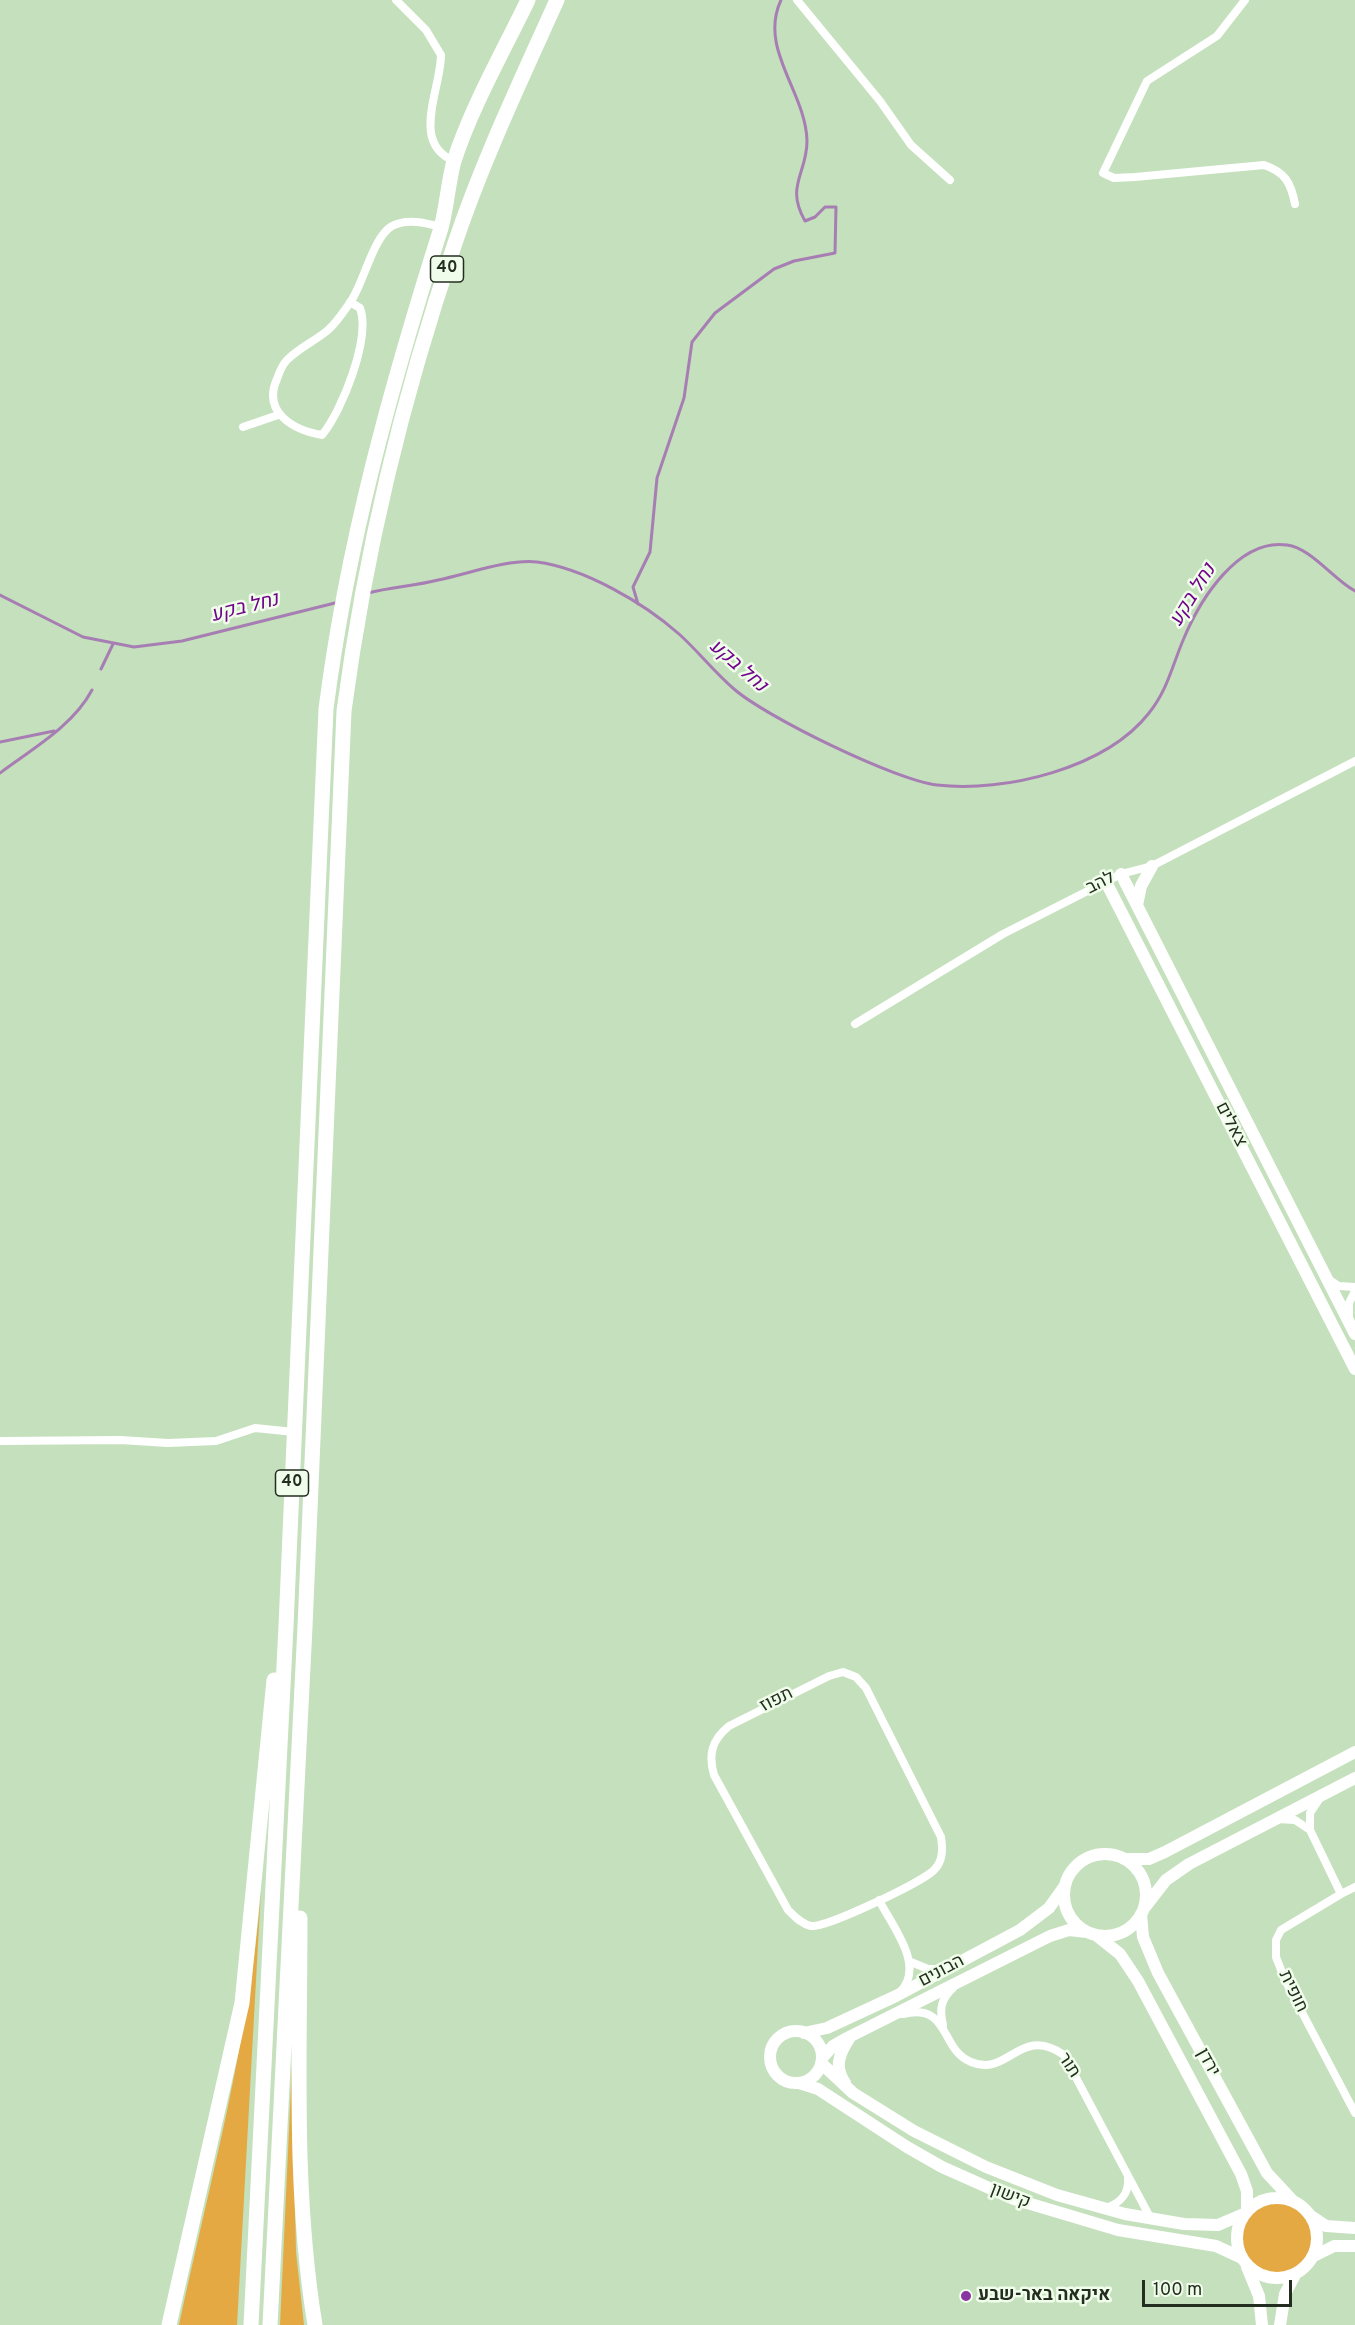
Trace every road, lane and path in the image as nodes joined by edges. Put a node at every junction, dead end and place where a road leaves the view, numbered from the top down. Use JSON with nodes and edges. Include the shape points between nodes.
{"nodes":[{"id":1,"x":396,"y":0,"type":"edge"},
{"id":2,"x":528,"y":0,"type":"edge"},
{"id":3,"x":557,"y":0,"type":"edge"},
{"id":4,"x":797,"y":0,"type":"edge"},
{"id":5,"x":1245,"y":0,"type":"edge"},
{"id":6,"x":454,"y":161,"type":"junction"},
{"id":7,"x":950,"y":180,"type":"dead end"},
{"id":8,"x":1295,"y":204,"type":"dead end"},
{"id":9,"x":441,"y":227,"type":"junction"},
{"id":10,"x":350,"y":302,"type":"junction"},
{"id":11,"x":278,"y":415,"type":"junction"},
{"id":12,"x":243,"y":427,"type":"dead end"},
{"id":13,"x":1355,"y":761,"type":"edge"},
{"id":14,"x":1152,"y":866,"type":"junction"},
{"id":15,"x":1121,"y":874,"type":"junction"},
{"id":16,"x":1106,"y":882,"type":"junction"},
{"id":17,"x":1137,"y":905,"type":"junction"},
{"id":18,"x":855,"y":1024,"type":"dead end"},
{"id":19,"x":1325,"y":1276,"type":"junction"},
{"id":20,"x":1355,"y":1289,"type":"edge"},
{"id":21,"x":1353,"y":1329,"type":"edge"},
{"id":22,"x":1355,"y":1369,"type":"edge"},
{"id":23,"x":294,"y":1432,"type":"junction"},
{"id":24,"x":0,"y":1442,"type":"edge"},
{"id":25,"x":291,"y":1503,"type":"junction"},
{"id":26,"x":300,"y":1732,"type":"junction"},
{"id":27,"x":1355,"y":1752,"type":"edge"},
{"id":28,"x":1355,"y":1778,"type":"edge"},
{"id":29,"x":1324,"y":1794,"type":"junction"},
{"id":30,"x":1277,"y":1819,"type":"junction"},
{"id":31,"x":1310,"y":1830,"type":"junction"},
{"id":32,"x":1124,"y":1859,"type":"junction"},
{"id":33,"x":1064,"y":1887,"type":"junction"},
{"id":34,"x":1355,"y":1887,"type":"edge"},
{"id":35,"x":1341,"y":1894,"type":"junction"},
{"id":36,"x":879,"y":1900,"type":"junction"},
{"id":37,"x":1142,"y":1912,"type":"junction"},
{"id":38,"x":1091,"y":1934,"type":"junction"},
{"id":39,"x":911,"y":1962,"type":"junction"},
{"id":40,"x":952,"y":1968,"type":"junction"},
{"id":41,"x":956,"y":1985,"type":"junction"},
{"id":42,"x":896,"y":1996,"type":"junction"},
{"id":43,"x":896,"y":2015,"type":"junction"},
{"id":44,"x":943,"y":2028,"type":"junction"},
{"id":45,"x":804,"y":2033,"type":"junction"},
{"id":46,"x":851,"y":2036,"type":"junction"},
{"id":47,"x":822,"y":2060,"type":"junction"},
{"id":48,"x":800,"y":2083,"type":"junction"},
{"id":49,"x":850,"y":2091,"type":"junction"},
{"id":50,"x":1355,"y":2113,"type":"edge"},
{"id":51,"x":1127,"y":2172,"type":"junction"},
{"id":52,"x":1294,"y":2202,"type":"junction"},
{"id":53,"x":1104,"y":2208,"type":"junction"},
{"id":54,"x":1246,"y":2212,"type":"junction"},
{"id":55,"x":1308,"y":2214,"type":"junction"},
{"id":56,"x":1150,"y":2219,"type":"junction"},
{"id":57,"x":1355,"y":2228,"type":"edge"},
{"id":58,"x":1355,"y":2246,"type":"edge"},
{"id":59,"x":1311,"y":2258,"type":"junction"},
{"id":60,"x":1243,"y":2261,"type":"junction"},
{"id":61,"x":1296,"y":2273,"type":"junction"},
{"id":62,"x":170,"y":2325,"type":"edge"},
{"id":63,"x":251,"y":2325,"type":"edge"},
{"id":64,"x":270,"y":2325,"type":"edge"},
{"id":65,"x":315,"y":2325,"type":"edge"},
{"id":66,"x":1262,"y":2325,"type":"edge"},
{"id":67,"x":1280,"y":2325,"type":"edge"}],
"edges":[{"from":1,"to":6,"type":"street","via":[[426,30],[441,55],[430,123],[434,143],[444,157]]},
{"from":2,"to":6,"type":"highway","number":"40"},
{"from":3,"to":26,"type":"highway","number":"40","via":[[509,106],[455,242],[406,403],[370,550],[353,645],[339,792]]},
{"from":4,"to":7,"type":"street","via":[[911,145]]},
{"from":5,"to":8,"type":"street","via":[[1217,36],[1146,81],[1103,173],[1114,178],[1135,177],[1264,165],[1280,170],[1290,183]]},
{"from":6,"to":9,"type":"highway","number":"40"},
{"from":9,"to":10,"type":"street","via":[[417,221],[392,226],[376,247]]},
{"from":9,"to":23,"type":"highway","number":"40","via":[[388,398],[351,552],[326,709]]},
{"from":10,"to":11,"type":"street","via":[[329,329],[286,360],[272,391]]},
{"from":10,"to":11,"type":"street","via":[[360,308],[364,329],[353,374],[331,424],[322,435]]},
{"from":11,"to":12,"type":"street"},
{"from":13,"to":14,"type":"street","name":"להב"},
{"from":14,"to":15,"type":"street","name":"להב"},
{"from":14,"to":17,"type":"street","via":[[1141,886]]},
{"from":15,"to":16,"type":"street","name":"להב"},
{"from":15,"to":17,"type":"street","name":"צאלים"},
{"from":16,"to":18,"type":"street","name":"להב","via":[[1003,934]]},
{"from":16,"to":22,"type":"street","name":"צאלים"},
{"from":17,"to":19,"type":"street","name":"צאלים"},
{"from":19,"to":20,"type":"street","via":[[1339,1286]]},
{"from":19,"to":21,"type":"street","name":"צאלים"},
{"from":20,"to":21,"type":"street","via":[[1349,1303]]},
{"from":23,"to":24,"type":"street","via":[[255,1428],[216,1441],[168,1443]]},
{"from":23,"to":25,"type":"highway","number":"40"},
{"from":25,"to":62,"type":"highway","via":[[242,2003]]},
{"from":25,"to":63,"type":"highway","number":"40"},
{"from":26,"to":64,"type":"highway","number":"40"},
{"from":26,"to":65,"type":"highway","via":[[300,2195]]},
{"from":27,"to":32,"type":"street","via":[[1165,1852],[1149,1859]]},
{"from":28,"to":29,"type":"street"},
{"from":29,"to":30,"type":"street"},
{"from":29,"to":31,"type":"street","via":[[1310,1813]]},
{"from":30,"to":31,"type":"street","via":[[1295,1820]]},
{"from":30,"to":37,"type":"street","via":[[1189,1864],[1166,1880]]},
{"from":31,"to":35,"type":"street"},
{"from":32,"to":33,"type":"street","via":[[1105,1854],[1087,1858],[1070,1872]]},
{"from":32,"to":37,"type":"street","via":[[1134,1865],[1142,1878],[1146,1895]]},
{"from":33,"to":38,"type":"street","via":[[1072,1920]]},
{"from":33,"to":40,"type":"street","name":"הבונים","via":[[1050,1908],[1032,1923]]},
{"from":34,"to":35,"type":"street","name":"חופית"},
{"from":35,"to":50,"type":"street","name":"חופית","via":[[1281,1930],[1275,1940],[1276,1957],[1284,1980]]},
{"from":36,"to":36,"type":"street","name":"תפוז","via":[[824,1925],[810,1926],[798,1920],[788,1910],[712,1766],[713,1744],[729,1726],[843,1672],[856,1677],[866,1688],[943,1848],[933,1872]]},
{"from":36,"to":39,"type":"street"},
{"from":37,"to":38,"type":"street","via":[[1123,1932]]},
{"from":37,"to":52,"type":"street","name":"ירדן","via":[[1143,1937],[1158,1973],[1268,2174]]},
{"from":38,"to":41,"type":"street","name":"הבונים","via":[[1069,1930],[1050,1936]]},
{"from":38,"to":54,"type":"street","name":"ירדן","via":[[1120,1954],[1134,1975],[1241,2175],[1248,2199]]},
{"from":39,"to":40,"type":"street","via":[[928,1968]]},
{"from":39,"to":42,"type":"street","via":[[906,1986]]},
{"from":40,"to":42,"type":"street","name":"הבונים"},
{"from":41,"to":43,"type":"street","name":"הבונים"},
{"from":41,"to":44,"type":"street","via":[[945,1995],[940,2008]]},
{"from":42,"to":45,"type":"street","name":"הבונים","via":[[826,2028]]},
{"from":43,"to":44,"type":"street","name":"תור","via":[[921,2011],[933,2016]]},
{"from":43,"to":46,"type":"street","name":"הבונים"},
{"from":44,"to":51,"type":"street","name":"תור","via":[[969,2062],[984,2066],[1038,2044],[1053,2047],[1064,2055]]},
{"from":45,"to":47,"type":"street","via":[[816,2040]]},
{"from":45,"to":48,"type":"street","via":[[790,2032],[778,2039],[771,2058],[780,2077]]},
{"from":46,"to":47,"type":"street","name":"הבונים","via":[[833,2046]]},
{"from":46,"to":49,"type":"street","via":[[839,2055],[838,2066]]},
{"from":47,"to":48,"type":"street","via":[[814,2076]]},
{"from":47,"to":49,"type":"street","name":"קישון"},
{"from":48,"to":60,"type":"street","name":"קישון","via":[[818,2089],[942,2167],[1014,2199],[1118,2230],[1211,2244]]},
{"from":49,"to":53,"type":"street","name":"קישון","via":[[914,2131],[986,2167],[1057,2195]]},
{"from":51,"to":53,"type":"street","via":[[1128,2188],[1121,2201]]},
{"from":51,"to":56,"type":"street","name":"תור"},
{"from":52,"to":54,"type":"street","via":[[1269,2199]]},
{"from":52,"to":55,"type":"street"},
{"from":53,"to":56,"type":"street","name":"קישון"},
{"from":54,"to":56,"type":"street","name":"קישון","via":[[1213,2226]]},
{"from":54,"to":60,"type":"street","via":[[1236,2235]]},
{"from":55,"to":57,"type":"street","via":[[1326,2226]]},
{"from":55,"to":59,"type":"street","via":[[1317,2235]]},
{"from":58,"to":59,"type":"street","via":[[1334,2246]]},
{"from":59,"to":61,"type":"street"},
{"from":60,"to":61,"type":"street","via":[[1260,2275],[1272,2278]]},
{"from":60,"to":66,"type":"street","via":[[1257,2290]]},
{"from":61,"to":67,"type":"street","via":[[1285,2294]]}]}
